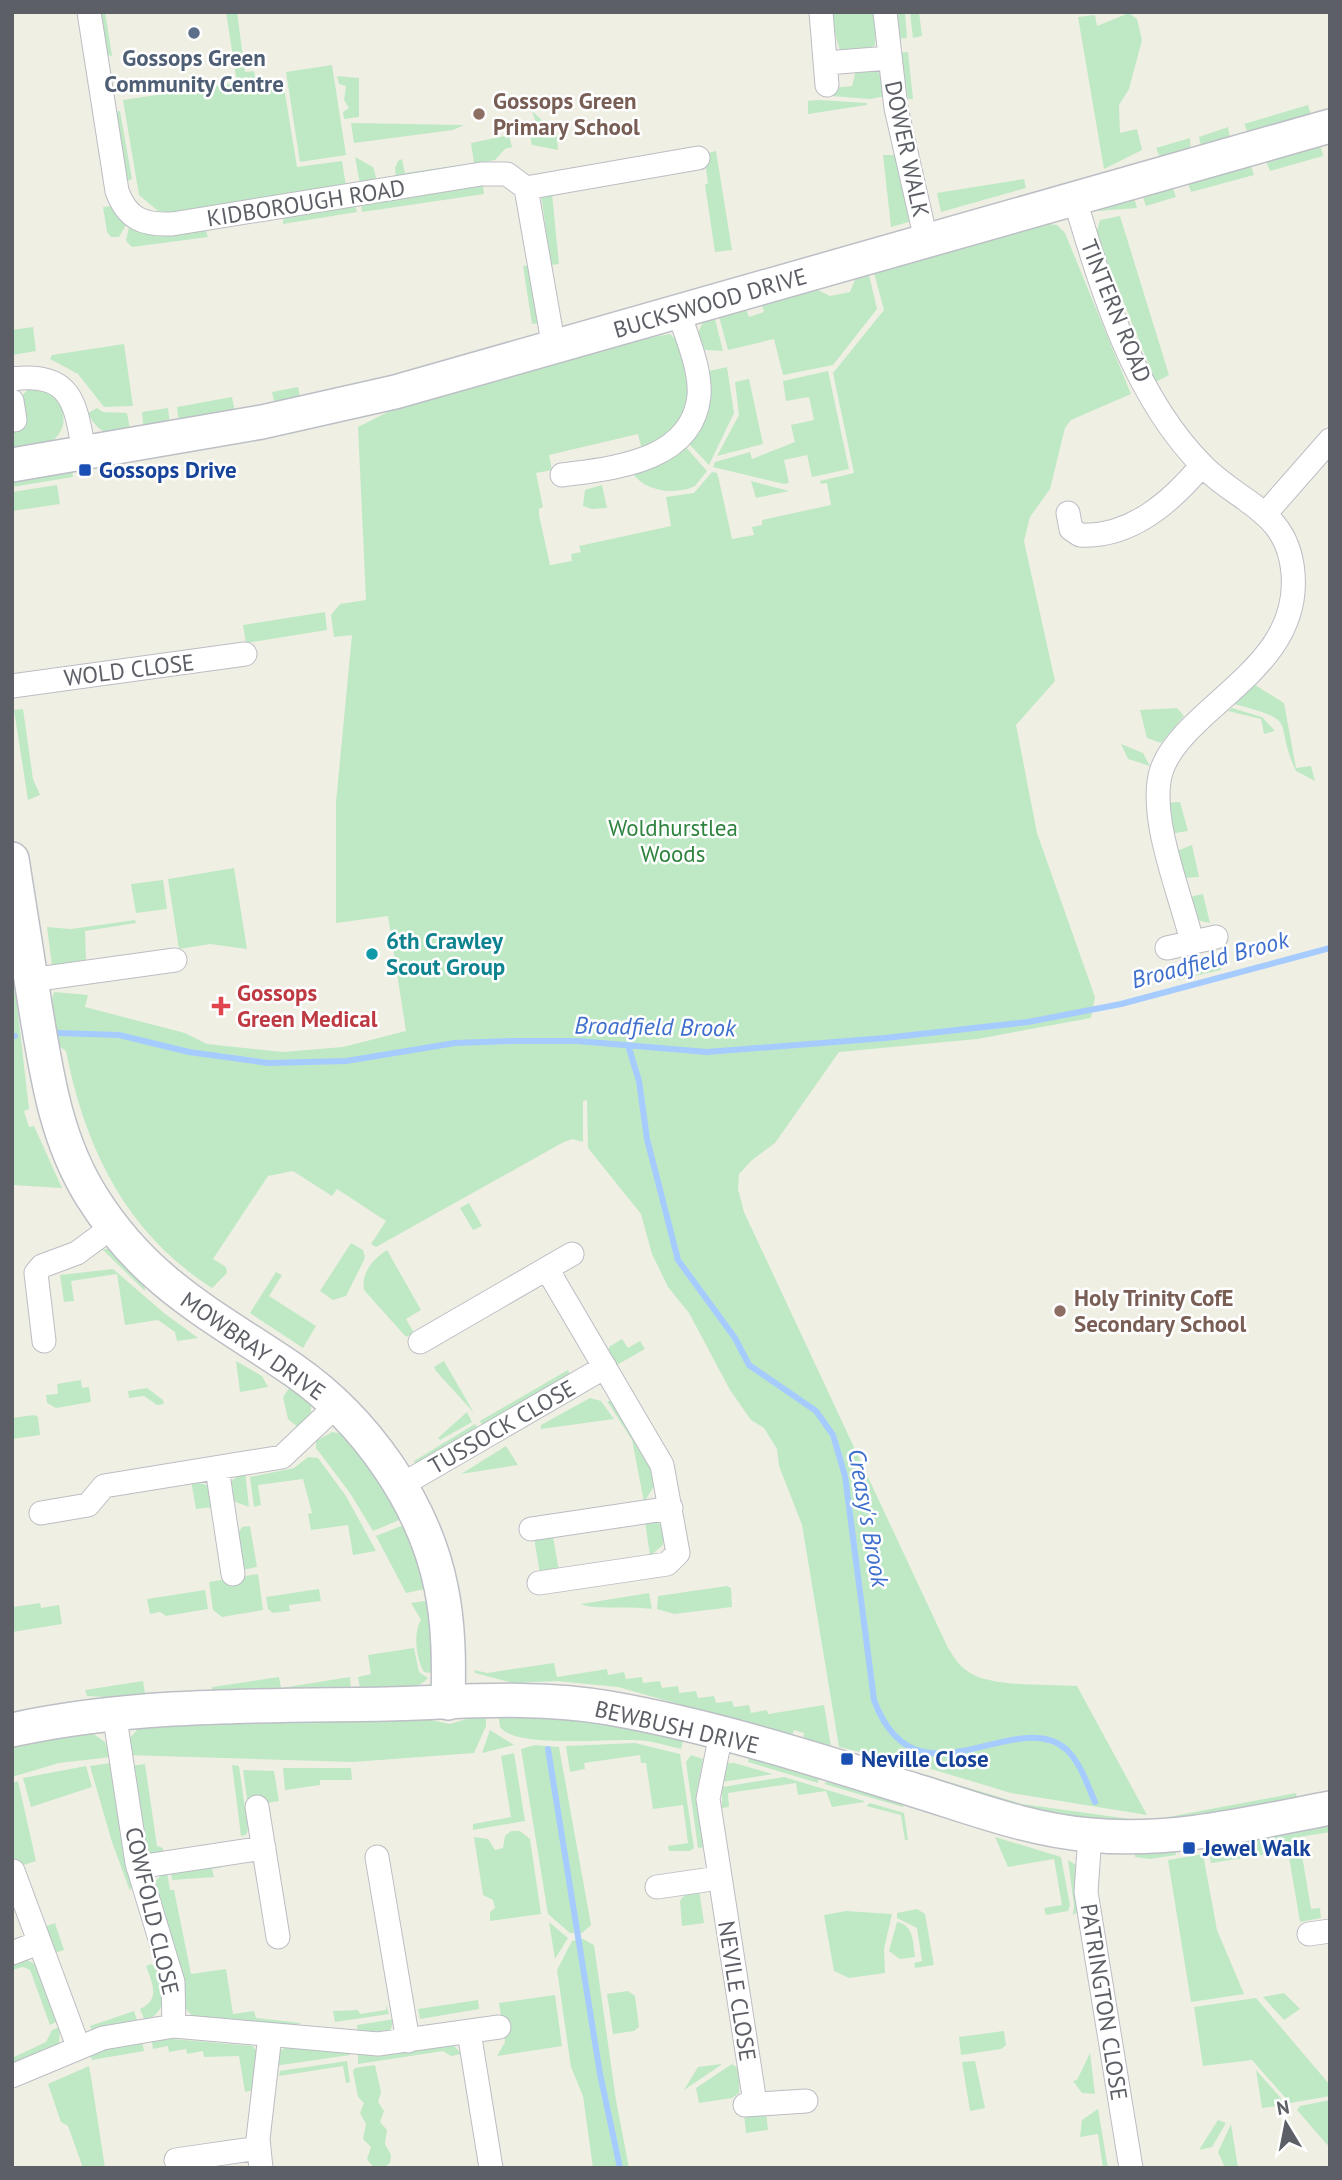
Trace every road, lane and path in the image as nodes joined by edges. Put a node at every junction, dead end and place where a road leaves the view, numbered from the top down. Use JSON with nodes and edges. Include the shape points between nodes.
{"nodes":[{"id":1,"x":89,"y":12,"type":"edge"},
{"id":2,"x":821,"y":12,"type":"edge"},
{"id":3,"x":885,"y":12,"type":"edge"},
{"id":4,"x":889,"y":58,"type":"junction"},
{"id":5,"x":1330,"y":126,"type":"edge"},
{"id":6,"x":698,"y":158,"type":"dead end"},
{"id":7,"x":526,"y":188,"type":"junction"},
{"id":8,"x":1075,"y":200,"type":"junction"},
{"id":9,"x":926,"y":240,"type":"junction"},
{"id":10,"x":679,"y":313,"type":"junction"},
{"id":11,"x":554,"y":348,"type":"junction"},
{"id":12,"x":12,"y":379,"type":"edge"},
{"id":13,"x":1330,"y":440,"type":"edge"},
{"id":14,"x":85,"y":453,"type":"junction"},
{"id":15,"x":12,"y":465,"type":"edge"},
{"id":16,"x":1202,"y":465,"type":"junction"},
{"id":17,"x":562,"y":475,"type":"dead end"},
{"id":18,"x":1068,"y":513,"type":"dead end"},
{"id":19,"x":1266,"y":513,"type":"junction"},
{"id":20,"x":245,"y":654,"type":"dead end"},
{"id":21,"x":12,"y":686,"type":"edge"},
{"id":22,"x":13,"y":869,"type":"edge"},
{"id":23,"x":1216,"y":937,"type":"dead end"},
{"id":24,"x":1192,"y":942,"type":"junction"},
{"id":25,"x":1167,"y":948,"type":"dead end"},
{"id":26,"x":175,"y":960,"type":"dead end"},
{"id":27,"x":31,"y":981,"type":"junction"},
{"id":28,"x":112,"y":1227,"type":"junction"},
{"id":29,"x":572,"y":1254,"type":"dead end"},
{"id":30,"x":547,"y":1269,"type":"junction"},
{"id":31,"x":44,"y":1341,"type":"dead end"},
{"id":32,"x":420,"y":1342,"type":"dead end"},
{"id":33,"x":605,"y":1367,"type":"junction"},
{"id":34,"x":337,"y":1405,"type":"junction"},
{"id":35,"x":217,"y":1468,"type":"junction"},
{"id":36,"x":400,"y":1486,"type":"junction"},
{"id":37,"x":671,"y":1508,"type":"junction"},
{"id":38,"x":41,"y":1513,"type":"dead end"},
{"id":39,"x":531,"y":1530,"type":"dead end"},
{"id":40,"x":233,"y":1574,"type":"dead end"},
{"id":41,"x":539,"y":1583,"type":"dead end"},
{"id":42,"x":448,"y":1703,"type":"junction"},
{"id":43,"x":114,"y":1712,"type":"junction"},
{"id":44,"x":12,"y":1730,"type":"edge"},
{"id":45,"x":721,"y":1734,"type":"junction"},
{"id":46,"x":257,"y":1807,"type":"dead end"},
{"id":47,"x":1330,"y":1808,"type":"edge"},
{"id":48,"x":1090,"y":1835,"type":"junction"},
{"id":49,"x":264,"y":1848,"type":"junction"},
{"id":50,"x":377,"y":1857,"type":"dead end"},
{"id":51,"x":138,"y":1867,"type":"junction"},
{"id":52,"x":13,"y":1871,"type":"edge"},
{"id":53,"x":719,"y":1878,"type":"junction"},
{"id":54,"x":657,"y":1887,"type":"dead end"},
{"id":55,"x":278,"y":1937,"type":"dead end"},
{"id":56,"x":38,"y":1944,"type":"junction"},
{"id":57,"x":12,"y":1953,"type":"edge"},
{"id":58,"x":174,"y":2026,"type":"junction"},
{"id":59,"x":499,"y":2027,"type":"dead end"},
{"id":60,"x":469,"y":2032,"type":"junction"},
{"id":61,"x":270,"y":2035,"type":"junction"},
{"id":62,"x":408,"y":2041,"type":"junction"},
{"id":63,"x":78,"y":2046,"type":"junction"},
{"id":64,"x":12,"y":2076,"type":"edge"},
{"id":65,"x":806,"y":2101,"type":"dead end"},
{"id":66,"x":260,"y":2158,"type":"edge"},
{"id":67,"x":176,"y":2160,"type":"dead end"},
{"id":68,"x":491,"y":2168,"type":"edge"},
{"id":69,"x":1131,"y":2168,"type":"edge"}],
"edges":[{"from":1,"to":7,"type":"street","name":"KIDBOROUGH ROAD","via":[[117,191],[122,206],[143,223],[172,224],[481,174],[507,174]]},
{"from":2,"to":4,"type":"street","name":"DOWER WALK","via":[[827,74]]},
{"from":3,"to":4,"type":"street","name":"DOWER WALK"},
{"from":4,"to":9,"type":"street","name":"DOWER WALK"},
{"from":5,"to":8,"type":"street","name":"BUCKSWOOD DRIVE"},
{"from":6,"to":7,"type":"street"},
{"from":7,"to":11,"type":"street"},
{"from":8,"to":9,"type":"street","name":"BUCKSWOOD DRIVE"},
{"from":8,"to":16,"type":"street","name":"TINTERN ROAD","via":[[1139,375]]},
{"from":9,"to":10,"type":"street","name":"BUCKSWOOD DRIVE"},
{"from":10,"to":11,"type":"street","name":"BUCKSWOOD DRIVE"},
{"from":10,"to":17,"type":"street","via":[[698,381],[699,396],[689,425],[670,444],[637,462]]},
{"from":11,"to":14,"type":"street","name":"BUCKSWOOD DRIVE","via":[[395,393]]},
{"from":12,"to":14,"type":"street","via":[[46,378],[63,387],[74,403]]},
{"from":13,"to":19,"type":"street"},
{"from":14,"to":15,"type":"street","name":"BUCKSWOOD DRIVE"},
{"from":16,"to":18,"type":"street","via":[[1163,507],[1124,527],[1080,535],[1071,529]]},
{"from":16,"to":19,"type":"street","name":"TINTERN ROAD"},
{"from":19,"to":24,"type":"street","name":"TINTERN ROAD","via":[[1280,529],[1293,569],[1292,608],[1285,627],[1275,648],[1181,738],[1161,772],[1162,831]]},
{"from":20,"to":21,"type":"street","name":"WOLD CLOSE"},
{"from":22,"to":27,"type":"street"},
{"from":23,"to":24,"type":"street"},
{"from":24,"to":25,"type":"street"},
{"from":26,"to":27,"type":"street"},
{"from":27,"to":28,"type":"street","name":"MOWBRAY DRIVE","via":[[50,1096],[64,1139]]},
{"from":28,"to":31,"type":"street","via":[[77,1253],[42,1266],[36,1273]]},
{"from":28,"to":34,"type":"street","name":"MOWBRAY DRIVE","via":[[176,1293],[294,1370]]},
{"from":29,"to":30,"type":"street"},
{"from":30,"to":32,"type":"street"},
{"from":30,"to":33,"type":"street"},
{"from":33,"to":36,"type":"street","name":"TUSSOCK CLOSE"},
{"from":33,"to":37,"type":"street","via":[[662,1465]]},
{"from":34,"to":35,"type":"street","via":[[282,1457]]},
{"from":34,"to":36,"type":"street","name":"MOWBRAY DRIVE"},
{"from":35,"to":38,"type":"street","via":[[104,1486],[88,1505]]},
{"from":35,"to":40,"type":"street"},
{"from":36,"to":42,"type":"street","name":"MOWBRAY DRIVE","via":[[440,1584],[447,1628]]},
{"from":37,"to":39,"type":"street"},
{"from":37,"to":41,"type":"street","via":[[678,1548],[672,1562]]},
{"from":42,"to":43,"type":"street","name":"BEWBUSH DRIVE"},
{"from":42,"to":45,"type":"street","name":"BEWBUSH DRIVE","via":[[528,1701],[605,1707]]},
{"from":43,"to":44,"type":"street","name":"BEWBUSH DRIVE"},
{"from":43,"to":51,"type":"street","name":"COWFOLD CLOSE"},
{"from":45,"to":48,"type":"street","name":"BEWBUSH DRIVE","via":[[1016,1823]]},
{"from":45,"to":53,"type":"street","name":"NEVILE CLOSE","via":[[708,1799]]},
{"from":46,"to":49,"type":"street"},
{"from":47,"to":48,"type":"street","name":"BEWBUSH DRIVE","via":[[1167,1835]]},
{"from":48,"to":69,"type":"street","name":"PATRINGTON CLOSE","via":[[1086,1892]]},
{"from":49,"to":51,"type":"street"},
{"from":49,"to":55,"type":"street"},
{"from":50,"to":62,"type":"street"},
{"from":51,"to":58,"type":"street","name":"COWFOLD CLOSE","via":[[172,1975]]},
{"from":52,"to":56,"type":"street"},
{"from":53,"to":54,"type":"street"},
{"from":53,"to":65,"type":"street","name":"NEVILE CLOSE","via":[[750,2104]]},
{"from":56,"to":57,"type":"street"},
{"from":56,"to":63,"type":"street"},
{"from":58,"to":61,"type":"street","name":"COWFOLD CLOSE"},
{"from":58,"to":63,"type":"street","name":"COWFOLD CLOSE"},
{"from":59,"to":60,"type":"street","name":"COWFOLD CLOSE"},
{"from":60,"to":62,"type":"street","name":"COWFOLD CLOSE"},
{"from":60,"to":68,"type":"street"},
{"from":61,"to":62,"type":"street","name":"COWFOLD CLOSE","via":[[349,2043]]},
{"from":61,"to":66,"type":"street"},
{"from":63,"to":64,"type":"street","name":"COWFOLD CLOSE"},
{"from":66,"to":67,"type":"street"}]}
